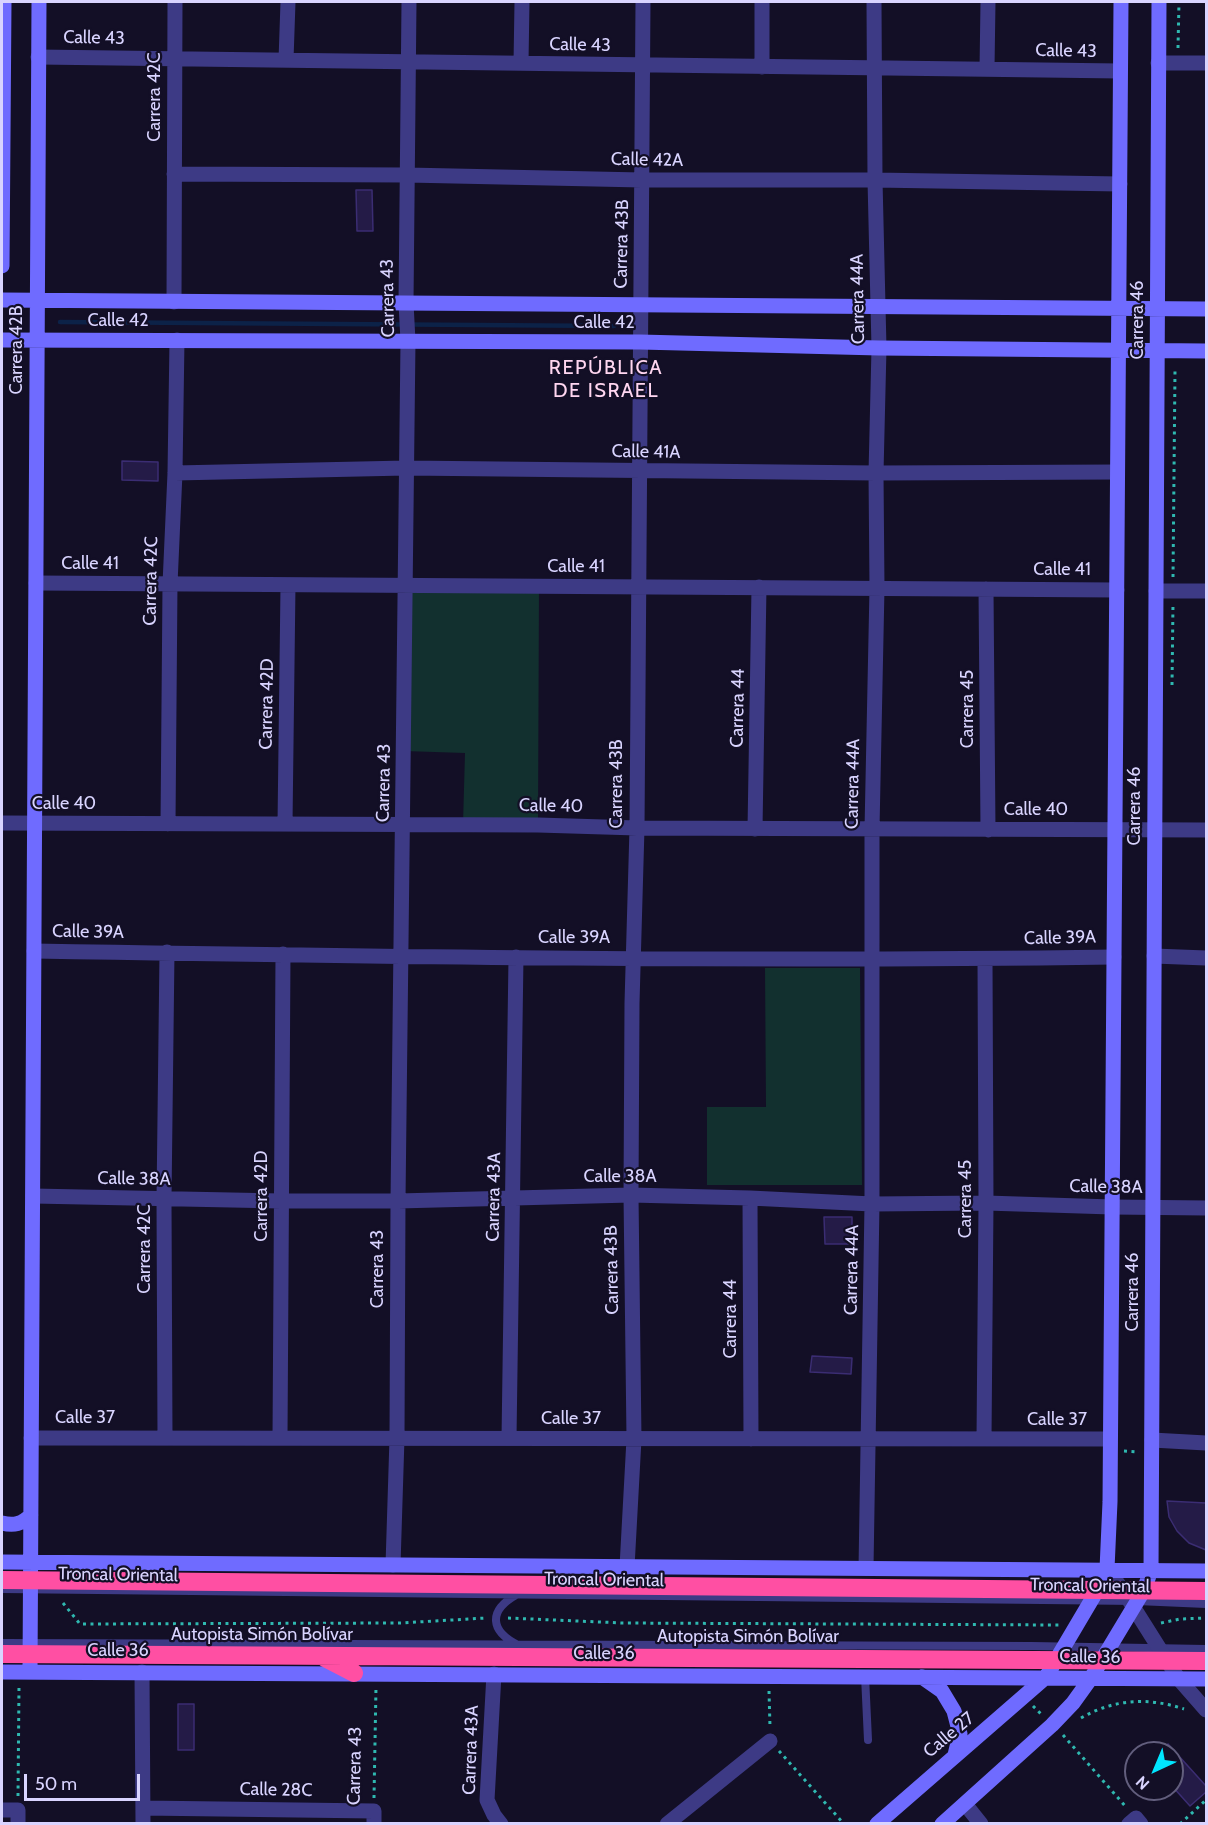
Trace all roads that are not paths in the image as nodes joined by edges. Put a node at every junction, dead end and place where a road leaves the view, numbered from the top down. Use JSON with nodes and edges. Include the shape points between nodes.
{"nodes":[{"id":1,"x":4,"y":2,"type":"edge"},
{"id":2,"x":39,"y":2,"type":"edge"},
{"id":3,"x":175,"y":2,"type":"edge"},
{"id":4,"x":288,"y":2,"type":"edge"},
{"id":5,"x":409,"y":2,"type":"edge"},
{"id":6,"x":522,"y":2,"type":"edge"},
{"id":7,"x":643,"y":2,"type":"edge"},
{"id":8,"x":762,"y":2,"type":"edge"},
{"id":9,"x":874,"y":2,"type":"edge"},
{"id":10,"x":988,"y":2,"type":"edge"},
{"id":11,"x":1121,"y":2,"type":"edge"},
{"id":12,"x":1159,"y":2,"type":"edge"},
{"id":13,"x":38,"y":57,"type":"junction"},
{"id":14,"x":3,"y":58,"type":"edge"},
{"id":15,"x":175,"y":59,"type":"junction"},
{"id":16,"x":286,"y":60,"type":"junction"},
{"id":17,"x":408,"y":62,"type":"junction"},
{"id":18,"x":521,"y":63,"type":"junction"},
{"id":19,"x":1158,"y":63,"type":"junction"},
{"id":20,"x":1206,"y":63,"type":"edge"},
{"id":21,"x":643,"y":65,"type":"junction"},
{"id":22,"x":762,"y":67,"type":"junction"},
{"id":23,"x":874,"y":68,"type":"junction"},
{"id":24,"x":987,"y":69,"type":"junction"},
{"id":25,"x":1120,"y":71,"type":"junction"},
{"id":26,"x":174,"y":174,"type":"junction"},
{"id":27,"x":407,"y":175,"type":"junction"},
{"id":28,"x":642,"y":180,"type":"junction"},
{"id":29,"x":875,"y":180,"type":"junction"},
{"id":30,"x":1119,"y":184,"type":"junction"},
{"id":31,"x":2,"y":266,"type":"edge"},
{"id":32,"x":2,"y":300,"type":"edge"},
{"id":33,"x":37,"y":301,"type":"junction"},
{"id":34,"x":174,"y":302,"type":"junction"},
{"id":35,"x":641,"y":304,"type":"junction"},
{"id":36,"x":406,"y":306,"type":"junction"},
{"id":37,"x":879,"y":306,"type":"junction"},
{"id":38,"x":1119,"y":308,"type":"junction"},
{"id":39,"x":1157,"y":308,"type":"junction"},
{"id":40,"x":1206,"y":309,"type":"edge"},
{"id":41,"x":408,"y":338,"type":"junction"},
{"id":42,"x":2,"y":339,"type":"edge"},
{"id":43,"x":37,"y":340,"type":"junction"},
{"id":44,"x":177,"y":340,"type":"junction"},
{"id":45,"x":640,"y":342,"type":"junction"},
{"id":46,"x":879,"y":348,"type":"junction"},
{"id":47,"x":1118,"y":350,"type":"junction"},
{"id":48,"x":1157,"y":351,"type":"junction"},
{"id":49,"x":1206,"y":351,"type":"edge"},
{"id":50,"x":406,"y":468,"type":"junction"},
{"id":51,"x":639,"y":472,"type":"junction"},
{"id":52,"x":1118,"y":472,"type":"junction"},
{"id":53,"x":175,"y":473,"type":"junction"},
{"id":54,"x":876,"y":473,"type":"junction"},
{"id":55,"x":36,"y":583,"type":"junction"},
{"id":56,"x":170,"y":584,"type":"junction"},
{"id":57,"x":288,"y":585,"type":"junction"},
{"id":58,"x":405,"y":585,"type":"junction"},
{"id":59,"x":638,"y":586,"type":"junction"},
{"id":60,"x":759,"y":587,"type":"junction"},
{"id":61,"x":877,"y":588,"type":"junction"},
{"id":62,"x":986,"y":589,"type":"junction"},
{"id":63,"x":1116,"y":590,"type":"junction"},
{"id":64,"x":1156,"y":591,"type":"junction"},
{"id":65,"x":1206,"y":591,"type":"edge"},
{"id":66,"x":2,"y":823,"type":"edge"},
{"id":67,"x":34,"y":823,"type":"junction"},
{"id":68,"x":168,"y":824,"type":"junction"},
{"id":69,"x":285,"y":824,"type":"junction"},
{"id":70,"x":403,"y":824,"type":"junction"},
{"id":71,"x":637,"y":828,"type":"junction"},
{"id":72,"x":755,"y":829,"type":"junction"},
{"id":73,"x":872,"y":829,"type":"junction"},
{"id":74,"x":988,"y":830,"type":"junction"},
{"id":75,"x":1115,"y":830,"type":"junction"},
{"id":76,"x":1155,"y":830,"type":"junction"},
{"id":77,"x":1206,"y":830,"type":"edge"},
{"id":78,"x":34,"y":951,"type":"junction"},
{"id":79,"x":167,"y":952,"type":"junction"},
{"id":80,"x":283,"y":954,"type":"junction"},
{"id":81,"x":401,"y":956,"type":"junction"},
{"id":82,"x":1154,"y":956,"type":"junction"},
{"id":83,"x":516,"y":957,"type":"junction"},
{"id":84,"x":1114,"y":957,"type":"junction"},
{"id":85,"x":633,"y":958,"type":"junction"},
{"id":86,"x":1206,"y":958,"type":"edge"},
{"id":87,"x":873,"y":959,"type":"junction"},
{"id":88,"x":985,"y":959,"type":"junction"},
{"id":89,"x":631,"y":1195,"type":"junction"},
{"id":90,"x":33,"y":1197,"type":"junction"},
{"id":91,"x":513,"y":1197,"type":"junction"},
{"id":92,"x":750,"y":1198,"type":"junction"},
{"id":93,"x":164,"y":1199,"type":"junction"},
{"id":94,"x":281,"y":1201,"type":"junction"},
{"id":95,"x":398,"y":1201,"type":"junction"},
{"id":96,"x":986,"y":1203,"type":"junction"},
{"id":97,"x":872,"y":1204,"type":"junction"},
{"id":98,"x":1112,"y":1207,"type":"junction"},
{"id":99,"x":1153,"y":1207,"type":"junction"},
{"id":100,"x":1206,"y":1208,"type":"edge"},
{"id":101,"x":31,"y":1437,"type":"junction"},
{"id":102,"x":165,"y":1438,"type":"junction"},
{"id":103,"x":280,"y":1438,"type":"junction"},
{"id":104,"x":397,"y":1438,"type":"junction"},
{"id":105,"x":508,"y":1438,"type":"junction"},
{"id":106,"x":634,"y":1439,"type":"junction"},
{"id":107,"x":751,"y":1439,"type":"junction"},
{"id":108,"x":868,"y":1439,"type":"junction"},
{"id":109,"x":984,"y":1439,"type":"junction"},
{"id":110,"x":1206,"y":1443,"type":"edge"},
{"id":111,"x":1110,"y":1445,"type":"junction"},
{"id":112,"x":1152,"y":1446,"type":"junction"},
{"id":113,"x":31,"y":1515,"type":"junction"},
{"id":114,"x":2,"y":1523,"type":"edge"},
{"id":115,"x":2,"y":1562,"type":"edge"},
{"id":116,"x":393,"y":1565,"type":"junction"},
{"id":117,"x":627,"y":1567,"type":"junction"},
{"id":118,"x":866,"y":1568,"type":"junction"},
{"id":119,"x":1107,"y":1569,"type":"junction"},
{"id":120,"x":1151,"y":1570,"type":"junction"},
{"id":121,"x":1206,"y":1571,"type":"edge"},
{"id":122,"x":31,"y":1578,"type":"junction"},
{"id":123,"x":2,"y":1580,"type":"edge"},
{"id":124,"x":2,"y":1589,"type":"edge"},
{"id":125,"x":1206,"y":1591,"type":"edge"},
{"id":126,"x":517,"y":1594,"type":"junction"},
{"id":127,"x":1095,"y":1595,"type":"junction"},
{"id":128,"x":1133,"y":1597,"type":"junction"},
{"id":129,"x":1206,"y":1604,"type":"edge"},
{"id":130,"x":2,"y":1643,"type":"edge"},
{"id":131,"x":518,"y":1645,"type":"junction"},
{"id":132,"x":1206,"y":1648,"type":"edge"},
{"id":133,"x":1060,"y":1653,"type":"junction"},
{"id":134,"x":2,"y":1654,"type":"edge"},
{"id":135,"x":1105,"y":1654,"type":"junction"},
{"id":136,"x":1163,"y":1654,"type":"junction"},
{"id":137,"x":28,"y":1655,"type":"junction"},
{"id":138,"x":321,"y":1656,"type":"junction"},
{"id":139,"x":1206,"y":1661,"type":"edge"},
{"id":140,"x":2,"y":1672,"type":"edge"},
{"id":141,"x":142,"y":1672,"type":"junction"},
{"id":142,"x":354,"y":1674,"type":"junction"},
{"id":143,"x":494,"y":1674,"type":"junction"},
{"id":144,"x":865,"y":1676,"type":"junction"},
{"id":145,"x":922,"y":1677,"type":"junction"},
{"id":146,"x":1046,"y":1677,"type":"junction"},
{"id":147,"x":1091,"y":1678,"type":"junction"},
{"id":148,"x":1178,"y":1678,"type":"junction"},
{"id":149,"x":1206,"y":1678,"type":"edge"},
{"id":150,"x":1206,"y":1710,"type":"edge"},
{"id":151,"x":868,"y":1740,"type":"dead end"},
{"id":152,"x":770,"y":1741,"type":"road end"},
{"id":153,"x":955,"y":1755,"type":"junction"},
{"id":154,"x":965,"y":1804,"type":"junction"},
{"id":155,"x":2,"y":1810,"type":"edge"},
{"id":156,"x":143,"y":1816,"type":"edge"},
{"id":157,"x":18,"y":1817,"type":"edge"},
{"id":158,"x":374,"y":1817,"type":"edge"},
{"id":159,"x":501,"y":1824,"type":"edge"},
{"id":160,"x":667,"y":1824,"type":"edge"},
{"id":161,"x":877,"y":1824,"type":"edge"},
{"id":162,"x":942,"y":1824,"type":"edge"},
{"id":163,"x":981,"y":1824,"type":"edge"}],
"edges":[{"from":1,"to":14,"type":"street"},
{"from":2,"to":13,"type":"street","name":"Carrera 42B"},
{"from":3,"to":15,"type":"street","name":"Carrera 42C"},
{"from":4,"to":16,"type":"street"},
{"from":5,"to":17,"type":"street","name":"Carrera 43"},
{"from":6,"to":18,"type":"street"},
{"from":7,"to":21,"type":"street","name":"Carrera 43B"},
{"from":8,"to":22,"type":"street"},
{"from":9,"to":23,"type":"street","name":"Carrera 44A"},
{"from":10,"to":24,"type":"street"},
{"from":11,"to":25,"type":"street","name":"Carrera 46"},
{"from":12,"to":19,"type":"street","name":"Carrera 46"},
{"from":13,"to":15,"type":"street","name":"Calle 43"},
{"from":13,"to":33,"type":"street","name":"Carrera 42B"},
{"from":14,"to":31,"type":"street"},
{"from":15,"to":16,"type":"street","name":"Calle 43"},
{"from":15,"to":26,"type":"street","name":"Carrera 42C"},
{"from":16,"to":17,"type":"street","name":"Calle 43"},
{"from":17,"to":18,"type":"street","name":"Calle 43"},
{"from":17,"to":27,"type":"street","name":"Carrera 43"},
{"from":18,"to":21,"type":"street","name":"Calle 43"},
{"from":19,"to":20,"type":"street"},
{"from":19,"to":39,"type":"street","name":"Carrera 46"},
{"from":21,"to":22,"type":"street","name":"Calle 43"},
{"from":21,"to":28,"type":"street","name":"Carrera 43B"},
{"from":22,"to":23,"type":"street","name":"Calle 43"},
{"from":23,"to":24,"type":"street","name":"Calle 43"},
{"from":23,"to":29,"type":"street","name":"Carrera 44A"},
{"from":24,"to":25,"type":"street","name":"Calle 43"},
{"from":25,"to":30,"type":"street","name":"Carrera 46"},
{"from":26,"to":27,"type":"street","name":"Calle 42A"},
{"from":26,"to":34,"type":"street","name":"Carrera 42C"},
{"from":27,"to":28,"type":"street","name":"Calle 42A"},
{"from":27,"to":36,"type":"street","name":"Carrera 43"},
{"from":28,"to":29,"type":"street","name":"Calle 42A"},
{"from":28,"to":35,"type":"street","name":"Carrera 43B"},
{"from":29,"to":30,"type":"street","name":"Calle 42A"},
{"from":29,"to":37,"type":"street","name":"Carrera 44A"},
{"from":30,"to":38,"type":"street","name":"Carrera 46"},
{"from":32,"to":33,"type":"street","name":"Calle 42"},
{"from":33,"to":34,"type":"street","name":"Calle 42"},
{"from":33,"to":43,"type":"street","name":"Carrera 42B"},
{"from":34,"to":36,"type":"street","name":"Calle 42"},
{"from":35,"to":36,"type":"street","name":"Calle 42"},
{"from":35,"to":37,"type":"street","name":"Calle 42"},
{"from":35,"to":45,"type":"street","name":"Carrera 43B"},
{"from":36,"to":41,"type":"street","name":"Carrera 43"},
{"from":37,"to":38,"type":"street","name":"Calle 42"},
{"from":37,"to":46,"type":"street","name":"Carrera 44A"},
{"from":38,"to":39,"type":"street","name":"Calle 42"},
{"from":38,"to":47,"type":"street","name":"Carrera 46"},
{"from":39,"to":40,"type":"street","name":"Calle 42"},
{"from":39,"to":48,"type":"street","name":"Carrera 46"},
{"from":41,"to":44,"type":"street","name":"Calle 42"},
{"from":41,"to":45,"type":"street","name":"Calle 42"},
{"from":41,"to":50,"type":"street","name":"Carrera 43"},
{"from":42,"to":43,"type":"street","name":"Calle 42"},
{"from":43,"to":44,"type":"street","name":"Calle 42"},
{"from":43,"to":55,"type":"street","name":"Carrera 42B"},
{"from":44,"to":53,"type":"street","name":"Carrera 42C"},
{"from":45,"to":46,"type":"street","name":"Calle 42"},
{"from":45,"to":51,"type":"street","name":"Carrera 43B"},
{"from":46,"to":47,"type":"street","name":"Calle 42"},
{"from":46,"to":54,"type":"street","name":"Carrera 44A"},
{"from":47,"to":48,"type":"street","name":"Calle 42"},
{"from":47,"to":52,"type":"street","name":"Carrera 46"},
{"from":48,"to":49,"type":"street","name":"Calle 42"},
{"from":48,"to":64,"type":"street","name":"Carrera 46"},
{"from":50,"to":51,"type":"street","name":"Calle 41A"},
{"from":50,"to":53,"type":"street","name":"Calle 41A"},
{"from":50,"to":58,"type":"street","name":"Carrera 43"},
{"from":51,"to":54,"type":"street","name":"Calle 41A"},
{"from":51,"to":59,"type":"street","name":"Carrera 43B"},
{"from":52,"to":54,"type":"street","name":"Calle 41A"},
{"from":52,"to":63,"type":"street","name":"Carrera 46"},
{"from":53,"to":56,"type":"street","name":"Carrera 42C"},
{"from":54,"to":61,"type":"street","name":"Carrera 44A"},
{"from":55,"to":56,"type":"street","name":"Calle 41"},
{"from":55,"to":67,"type":"street","name":"Carrera 42B"},
{"from":56,"to":57,"type":"street","name":"Calle 41"},
{"from":56,"to":68,"type":"street","name":"Carrera 42C"},
{"from":57,"to":58,"type":"street","name":"Calle 41"},
{"from":57,"to":69,"type":"street","name":"Carrera 42D"},
{"from":58,"to":59,"type":"street","name":"Calle 41"},
{"from":58,"to":70,"type":"street","name":"Carrera 43"},
{"from":59,"to":60,"type":"street","name":"Calle 41"},
{"from":59,"to":71,"type":"street","name":"Carrera 43B"},
{"from":60,"to":61,"type":"street","name":"Calle 41"},
{"from":60,"to":72,"type":"street","name":"Carrera 44"},
{"from":61,"to":62,"type":"street","name":"Calle 41"},
{"from":61,"to":73,"type":"street","name":"Carrera 44A"},
{"from":62,"to":63,"type":"street","name":"Calle 41"},
{"from":62,"to":74,"type":"street","name":"Carrera 45"},
{"from":63,"to":75,"type":"street","name":"Carrera 46"},
{"from":64,"to":65,"type":"street"},
{"from":64,"to":76,"type":"street","name":"Carrera 46"},
{"from":66,"to":67,"type":"street","name":"Calle 40"},
{"from":67,"to":68,"type":"street","name":"Calle 40"},
{"from":67,"to":78,"type":"street","name":"Carrera 42B"},
{"from":68,"to":69,"type":"street","name":"Calle 40"},
{"from":69,"to":70,"type":"street","name":"Calle 40"},
{"from":70,"to":71,"type":"street","name":"Calle 40"},
{"from":70,"to":81,"type":"street","name":"Carrera 43"},
{"from":71,"to":72,"type":"street","name":"Calle 40"},
{"from":71,"to":85,"type":"street","name":"Carrera 43B"},
{"from":72,"to":73,"type":"street","name":"Calle 40"},
{"from":73,"to":74,"type":"street","name":"Calle 40"},
{"from":73,"to":87,"type":"street","name":"Carrera 44A"},
{"from":74,"to":75,"type":"street","name":"Calle 40"},
{"from":75,"to":76,"type":"street","name":"Calle 40"},
{"from":75,"to":84,"type":"street","name":"Carrera 46"},
{"from":76,"to":77,"type":"street","name":"Calle 40"},
{"from":76,"to":82,"type":"street","name":"Carrera 46"},
{"from":78,"to":79,"type":"street","name":"Calle 39A"},
{"from":78,"to":90,"type":"street","name":"Carrera 42B"},
{"from":79,"to":80,"type":"street","name":"Calle 39A"},
{"from":79,"to":93,"type":"street","name":"Carrera 42C"},
{"from":80,"to":81,"type":"street","name":"Calle 39A"},
{"from":80,"to":94,"type":"street","name":"Carrera 42D"},
{"from":81,"to":83,"type":"street","name":"Calle 39A"},
{"from":81,"to":95,"type":"street","name":"Carrera 43"},
{"from":82,"to":86,"type":"street"},
{"from":82,"to":99,"type":"street","name":"Carrera 46"},
{"from":83,"to":85,"type":"street","name":"Calle 39A"},
{"from":83,"to":91,"type":"street","name":"Carrera 43A"},
{"from":84,"to":88,"type":"street","name":"Calle 39A"},
{"from":84,"to":98,"type":"street","name":"Carrera 46"},
{"from":85,"to":87,"type":"street","name":"Calle 39A"},
{"from":85,"to":89,"type":"street","name":"Carrera 43B"},
{"from":87,"to":88,"type":"street","name":"Calle 39A"},
{"from":87,"to":97,"type":"street","name":"Carrera 44A"},
{"from":88,"to":96,"type":"street","name":"Carrera 45"},
{"from":89,"to":91,"type":"street","name":"Calle 38A"},
{"from":89,"to":92,"type":"street","name":"Calle 38A"},
{"from":89,"to":106,"type":"street","name":"Carrera 43B"},
{"from":90,"to":93,"type":"street","name":"Calle 38A"},
{"from":90,"to":101,"type":"street","name":"Carrera 42B"},
{"from":91,"to":95,"type":"street","name":"Calle 38A"},
{"from":91,"to":105,"type":"street","name":"Carrera 43A"},
{"from":92,"to":97,"type":"street","name":"Calle 38A"},
{"from":92,"to":107,"type":"street","name":"Carrera 44"},
{"from":93,"to":94,"type":"street","name":"Calle 38A"},
{"from":93,"to":102,"type":"street","name":"Carrera 42C"},
{"from":94,"to":95,"type":"street","name":"Calle 38A"},
{"from":94,"to":103,"type":"street","name":"Carrera 42D"},
{"from":95,"to":104,"type":"street","name":"Carrera 43"},
{"from":96,"to":97,"type":"street","name":"Calle 38A"},
{"from":96,"to":98,"type":"street","name":"Calle 38A"},
{"from":96,"to":109,"type":"street","name":"Carrera 45"},
{"from":97,"to":108,"type":"street","name":"Carrera 44A"},
{"from":98,"to":99,"type":"street","name":"Calle 38A"},
{"from":98,"to":111,"type":"street","name":"Carrera 46"},
{"from":99,"to":100,"type":"street","name":"Calle 38A"},
{"from":99,"to":112,"type":"street","name":"Carrera 46"},
{"from":101,"to":102,"type":"street","name":"Calle 37"},
{"from":101,"to":113,"type":"street","name":"Carrera 42B"},
{"from":102,"to":103,"type":"street","name":"Calle 37"},
{"from":103,"to":104,"type":"street","name":"Calle 37"},
{"from":104,"to":105,"type":"street","name":"Calle 37"},
{"from":104,"to":116,"type":"street","name":"Carrera 43"},
{"from":105,"to":106,"type":"street","name":"Calle 37"},
{"from":106,"to":107,"type":"street","name":"Calle 37"},
{"from":106,"to":117,"type":"street","name":"Carrera 43B"},
{"from":107,"to":108,"type":"street","name":"Calle 37"},
{"from":108,"to":109,"type":"street","name":"Calle 37"},
{"from":108,"to":118,"type":"street","name":"Carrera 44A"},
{"from":109,"to":111,"type":"street","name":"Calle 37"},
{"from":110,"to":112,"type":"street"},
{"from":111,"to":119,"type":"street","name":"Carrera 46"},
{"from":112,"to":120,"type":"street","name":"Carrera 46"},
{"from":113,"to":114,"type":"street","via":[[17,1524]]},
{"from":113,"to":122,"type":"street","name":"Carrera 42B"},
{"from":115,"to":122,"type":"street"},
{"from":116,"to":117,"type":"street"},
{"from":116,"to":122,"type":"street"},
{"from":117,"to":118,"type":"street"},
{"from":118,"to":119,"type":"street"},
{"from":119,"to":120,"type":"street"},
{"from":119,"to":127,"type":"street","name":"Carrera 46"},
{"from":119,"to":128,"type":"street"},
{"from":120,"to":121,"type":"street"},
{"from":120,"to":128,"type":"street","name":"Carrera 46"},
{"from":122,"to":123,"type":"highway"},
{"from":122,"to":124,"type":"lane","name":"Troncal Oriental"},
{"from":122,"to":126,"type":"lane","name":"Troncal Oriental"},
{"from":122,"to":127,"type":"highway"},
{"from":122,"to":137,"type":"street","name":"Carrera 42B"},
{"from":125,"to":128,"type":"highway"},
{"from":126,"to":127,"type":"lane","name":"Troncal Oriental"},
{"from":126,"to":131,"type":"lane","via":[[503,1602],[496,1617],[502,1634]]},
{"from":127,"to":128,"type":"highway"},
{"from":127,"to":133,"type":"street","name":"Carrera 46"},
{"from":128,"to":129,"type":"lane","name":"Troncal Oriental"},
{"from":128,"to":135,"type":"street","name":"Carrera 46"},
{"from":128,"to":136,"type":"street"},
{"from":130,"to":137,"type":"lane"},
{"from":131,"to":133,"type":"lane"},
{"from":131,"to":137,"type":"lane"},
{"from":132,"to":136,"type":"lane"},
{"from":133,"to":135,"type":"highway","name":"Autopista Simón Bolívar"},
{"from":133,"to":138,"type":"highway","name":"Autopista Simón Bolívar"},
{"from":133,"to":146,"type":"street","name":"Carrera 46"},
{"from":134,"to":137,"type":"highway","name":"Autopista Simón Bolívar"},
{"from":135,"to":136,"type":"highway","name":"Autopista Simón Bolívar"},
{"from":135,"to":147,"type":"street","name":"Carrera 46"},
{"from":136,"to":139,"type":"highway","name":"Autopista Simón Bolívar"},
{"from":136,"to":148,"type":"street"},
{"from":137,"to":138,"type":"highway","name":"Autopista Simón Bolívar"},
{"from":137,"to":140,"type":"street","name":"Calle 36"},
{"from":137,"to":141,"type":"street","name":"Calle 36"},
{"from":138,"to":142,"type":"highway"},
{"from":141,"to":142,"type":"street","name":"Calle 36"},
{"from":141,"to":156,"type":"street"},
{"from":142,"to":143,"type":"street","name":"Calle 36"},
{"from":143,"to":144,"type":"street","name":"Calle 36"},
{"from":143,"to":159,"type":"street","name":"Carrera 43A","via":[[487,1800]]},
{"from":144,"to":145,"type":"street","name":"Calle 36"},
{"from":144,"to":151,"type":"lane"},
{"from":145,"to":146,"type":"street","name":"Calle 36"},
{"from":145,"to":153,"type":"street","via":[[942,1691],[954,1711],[960,1734]]},
{"from":146,"to":147,"type":"street","name":"Calle 36"},
{"from":146,"to":153,"type":"street","name":"Calle 27"},
{"from":147,"to":148,"type":"street","name":"Calle 36"},
{"from":147,"to":154,"type":"street","via":[[1052,1725]]},
{"from":148,"to":149,"type":"street","name":"Calle 36"},
{"from":148,"to":150,"type":"street"},
{"from":152,"to":160,"type":"street"},
{"from":153,"to":161,"type":"street","name":"Calle 27"},
{"from":154,"to":162,"type":"street"},
{"from":154,"to":163,"type":"street"},
{"from":155,"to":157,"type":"street"},
{"from":156,"to":158,"type":"street","name":"Calle 28C"}]}
